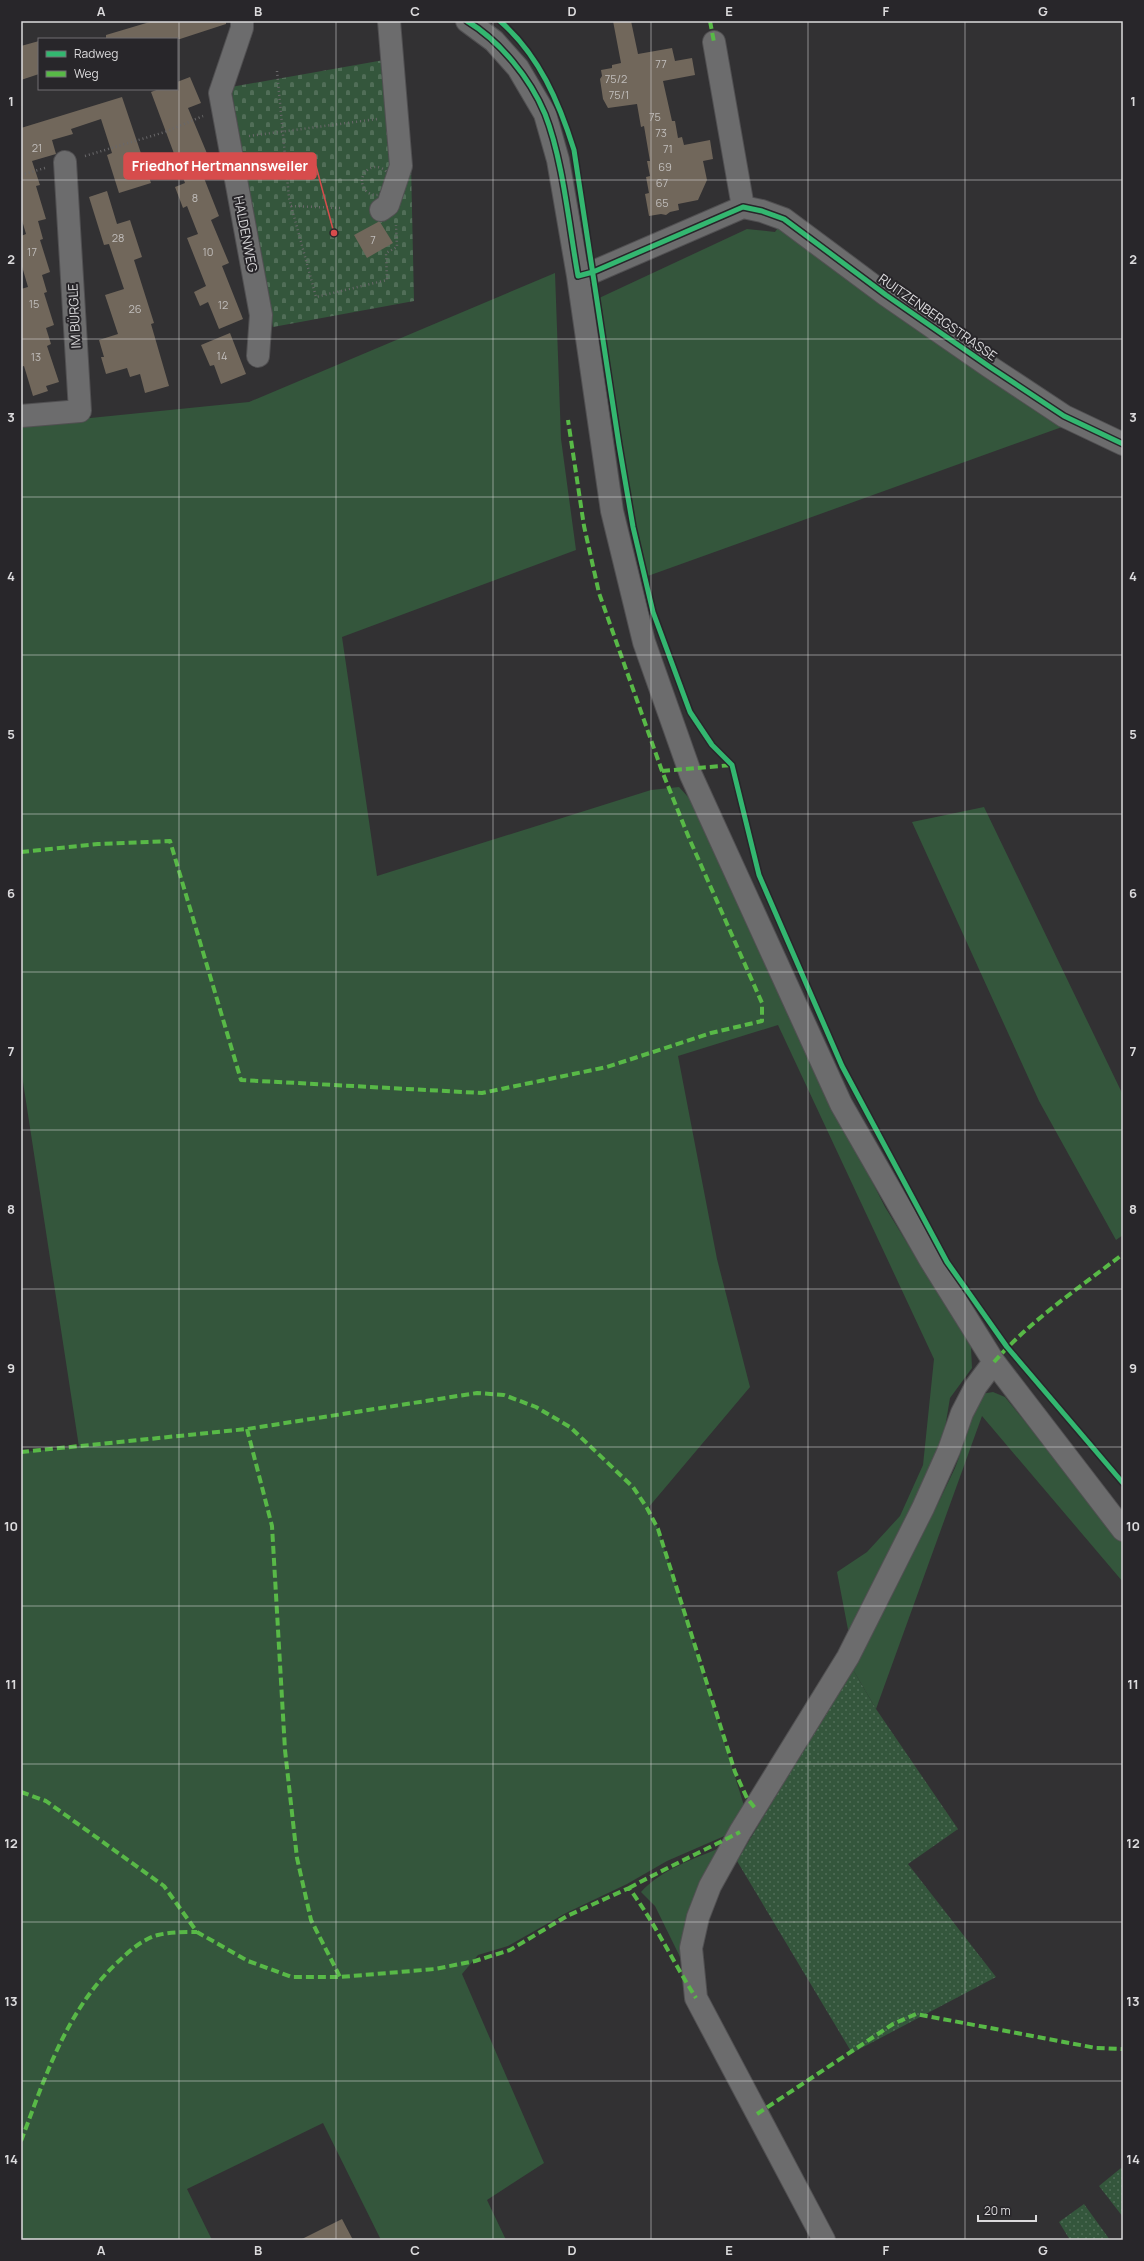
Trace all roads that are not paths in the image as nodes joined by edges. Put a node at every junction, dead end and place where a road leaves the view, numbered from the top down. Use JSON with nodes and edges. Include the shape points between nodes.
{"nodes":[{"id":1,"x":242,"y":21,"type":"edge"},
{"id":2,"x":389,"y":21,"type":"edge"},
{"id":3,"x":467,"y":21,"type":"edge"},
{"id":4,"x":714,"y":42,"type":"dead end"},
{"id":5,"x":65,"y":162,"type":"dead end"},
{"id":6,"x":384,"y":207,"type":"road end"},
{"id":7,"x":743,"y":207,"type":"junction"},
{"id":8,"x":578,"y":276,"type":"junction"},
{"id":9,"x":258,"y":356,"type":"dead end"},
{"id":10,"x":21,"y":416,"type":"edge"},
{"id":11,"x":1123,"y":444,"type":"edge"},
{"id":12,"x":994,"y":1362,"type":"junction"},
{"id":13,"x":1123,"y":1530,"type":"edge"},
{"id":14,"x":824,"y":2240,"type":"edge"}],
"edges":[{"from":1,"to":9,"type":"street","name":"HALDENWEG","via":[[242,28],[220,93],[261,315]]},
{"from":2,"to":6,"type":"street","via":[[401,166]]},
{"from":3,"to":8,"type":"street","via":[[494,41],[518,68],[545,114],[558,160]]},
{"from":4,"to":7,"type":"street"},
{"from":5,"to":10,"type":"street","name":"IM BÜRGLE","via":[[80,411]]},
{"from":7,"to":8,"type":"street","via":[[593,272]]},
{"from":7,"to":11,"type":"street","name":"RUITZENBERGSTRASSE","via":[[784,219],[886,295],[990,367],[1064,416]]},
{"from":8,"to":12,"type":"street","via":[[599,428],[618,539],[644,642],[691,775],[841,1104],[931,1261]]},
{"from":12,"to":13,"type":"street"},
{"from":12,"to":14,"type":"street","via":[[976,1386],[962,1413],[949,1450],[923,1508],[848,1657],[740,1832],[710,1886],[698,1917],[691,1948],[696,1998]]}]}
